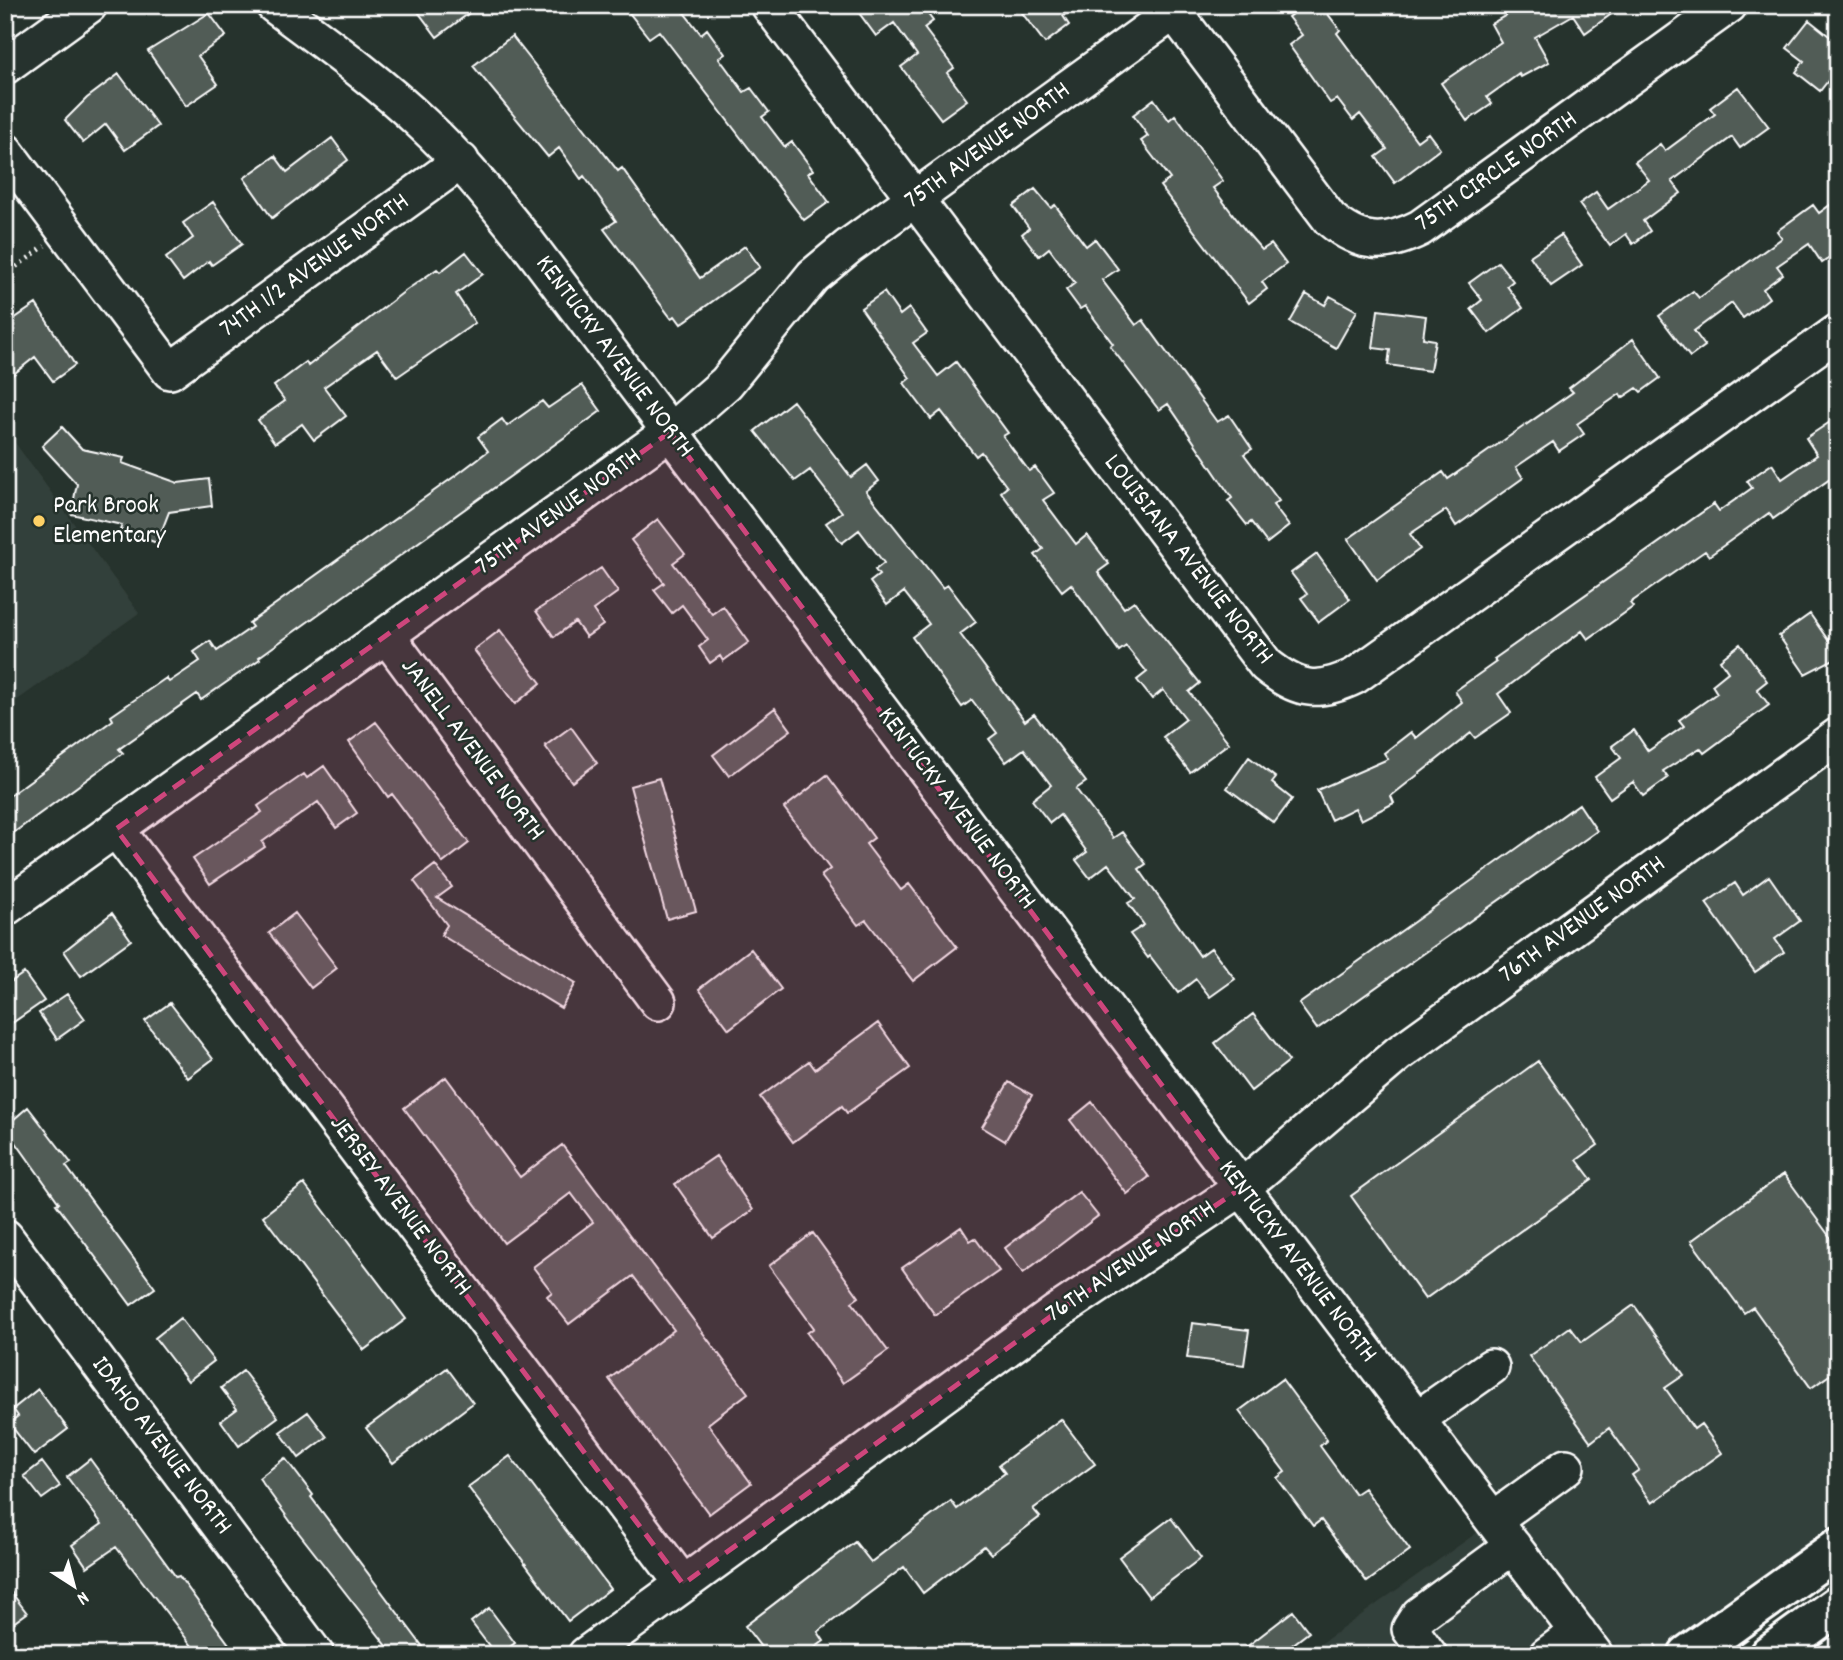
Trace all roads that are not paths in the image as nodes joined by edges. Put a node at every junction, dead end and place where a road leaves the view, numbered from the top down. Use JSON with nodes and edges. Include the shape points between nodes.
{"nodes":[{"id":1,"x":89,"y":5,"type":"edge"},
{"id":2,"x":274,"y":5,"type":"edge"},
{"id":3,"x":769,"y":5,"type":"edge"},
{"id":4,"x":1729,"y":5,"type":"edge"},
{"id":5,"x":1176,"y":7,"type":"edge"},
{"id":6,"x":5,"y":66,"type":"edge"},
{"id":7,"x":5,"y":151,"type":"edge"},
{"id":8,"x":461,"y":161,"type":"junction"},
{"id":9,"x":915,"y":199,"type":"junction"},
{"id":10,"x":1838,"y":332,"type":"edge"},
{"id":11,"x":670,"y":432,"type":"junction"},
{"id":12,"x":387,"y":636,"type":"junction"},
{"id":13,"x":1838,"y":736,"type":"edge"},
{"id":14,"x":116,"y":829,"type":"junction"},
{"id":15,"x":5,"y":908,"type":"edge"},
{"id":16,"x":658,"y":1002,"type":"dead end"},
{"id":17,"x":1240,"y":1189,"type":"junction"},
{"id":18,"x":5,"y":1237,"type":"edge"},
{"id":19,"x":1491,"y":1367,"type":"dead end"},
{"id":20,"x":1416,"y":1419,"type":"junction"},
{"id":21,"x":1566,"y":1466,"type":"dead end"},
{"id":22,"x":1503,"y":1533,"type":"junction"},
{"id":23,"x":1838,"y":1548,"type":"edge"},
{"id":24,"x":683,"y":1584,"type":"junction"},
{"id":25,"x":1838,"y":1605,"type":"edge"},
{"id":26,"x":1586,"y":1644,"type":"edge"},
{"id":27,"x":316,"y":1655,"type":"edge"},
{"id":28,"x":586,"y":1655,"type":"edge"},
{"id":29,"x":1429,"y":1655,"type":"edge"},
{"id":30,"x":1547,"y":1655,"type":"edge"},
{"id":31,"x":1688,"y":1655,"type":"edge"},
{"id":32,"x":1769,"y":1655,"type":"edge"}],
"edges":[{"from":1,"to":6,"type":"street"},
{"from":2,"to":8,"type":"street","name":"KENTUCKY AVENUE NORTH","via":[[365,74]]},
{"from":3,"to":9,"type":"street","name":"LOUISIANA AVENUE NORTH"},
{"from":4,"to":5,"type":"street","name":"75TH CIRCLE NORTH","via":[[1420,228],[1398,240],[1374,241],[1349,235],[1330,219]]},
{"from":5,"to":9,"type":"street","name":"75TH AVENUE NORTH"},
{"from":7,"to":8,"type":"street","name":"74TH 1/2 AVENUE NORTH","via":[[170,371]]},
{"from":8,"to":11,"type":"street","name":"KENTUCKY AVENUE NORTH"},
{"from":9,"to":10,"type":"street","name":"LOUISIANA AVENUE NORTH","via":[[1266,665],[1284,680],[1308,688],[1332,687],[1355,676]]},
{"from":9,"to":11,"type":"street","name":"75TH AVENUE NORTH","via":[[813,276],[726,383]]},
{"from":11,"to":12,"type":"street","name":"75TH AVENUE NORTH"},
{"from":11,"to":17,"type":"street","name":"KENTUCKY AVENUE NORTH"},
{"from":12,"to":14,"type":"street","name":"75TH AVENUE NORTH"},
{"from":12,"to":16,"type":"street","name":"JANELL AVENUE NORTH"},
{"from":13,"to":17,"type":"street","name":"76TH AVENUE NORTH","via":[[1398,1054]]},
{"from":14,"to":15,"type":"street","name":"75TH AVENUE NORTH"},
{"from":14,"to":24,"type":"street","name":"JERSEY AVENUE NORTH"},
{"from":17,"to":20,"type":"street","name":"KENTUCKY AVENUE NORTH"},
{"from":17,"to":24,"type":"street","name":"76TH AVENUE NORTH","via":[[1057,1312]]},
{"from":18,"to":27,"type":"street","name":"IDAHO AVENUE NORTH"},
{"from":19,"to":20,"type":"street"},
{"from":20,"to":22,"type":"street","name":"KENTUCKY AVENUE NORTH"},
{"from":21,"to":22,"type":"street"},
{"from":22,"to":26,"type":"street","name":"KENTUCKY AVENUE NORTH"},
{"from":22,"to":29,"type":"street","via":[[1410,1629]]},
{"from":23,"to":31,"type":"main road"},
{"from":24,"to":28,"type":"street","name":"76TH AVENUE NORTH"},
{"from":25,"to":32,"type":"main road"},
{"from":26,"to":30,"type":"street"}]}
